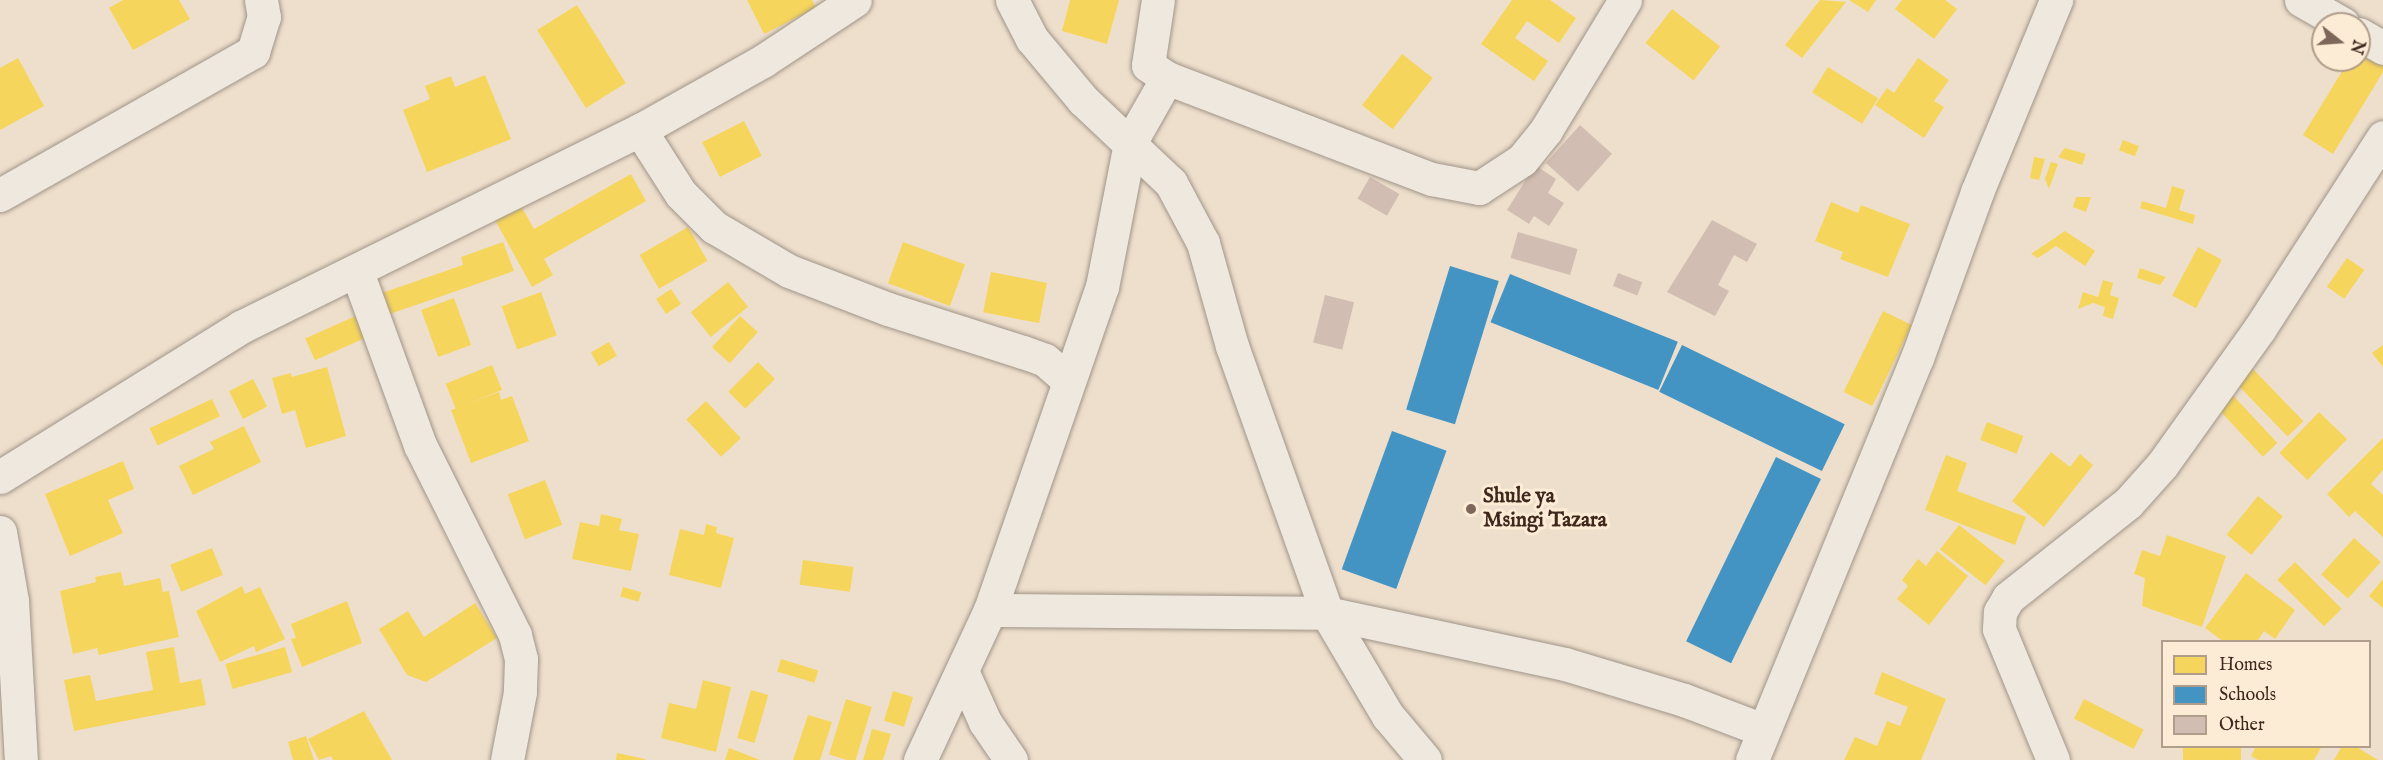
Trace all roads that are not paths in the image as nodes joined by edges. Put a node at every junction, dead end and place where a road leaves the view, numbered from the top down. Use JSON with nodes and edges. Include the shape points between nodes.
{"nodes":[{"id":1,"x":261,"y":0,"type":"edge"},
{"id":2,"x":855,"y":0,"type":"edge"},
{"id":3,"x":1012,"y":0,"type":"edge"},
{"id":4,"x":1158,"y":0,"type":"edge"},
{"id":5,"x":1625,"y":0,"type":"edge"},
{"id":6,"x":2056,"y":0,"type":"edge"},
{"id":7,"x":2301,"y":0,"type":"edge"},
{"id":8,"x":2322,"y":12,"type":"edge"},
{"id":9,"x":1167,"y":78,"type":"junction"},
{"id":10,"x":640,"y":130,"type":"junction"},
{"id":11,"x":2383,"y":138,"type":"edge"},
{"id":12,"x":1130,"y":143,"type":"junction"},
{"id":13,"x":0,"y":195,"type":"edge"},
{"id":14,"x":357,"y":272,"type":"junction"},
{"id":15,"x":1068,"y":380,"type":"junction"},
{"id":16,"x":0,"y":477,"type":"edge"},
{"id":17,"x":0,"y":532,"type":"edge"},
{"id":18,"x":990,"y":610,"type":"junction"},
{"id":19,"x":1327,"y":613,"type":"junction"},
{"id":20,"x":962,"y":671,"type":"junction"},
{"id":21,"x":1763,"y":730,"type":"junction"},
{"id":22,"x":21,"y":760,"type":"edge"},
{"id":23,"x":507,"y":760,"type":"edge"},
{"id":24,"x":920,"y":760,"type":"edge"},
{"id":25,"x":1011,"y":760,"type":"edge"},
{"id":26,"x":1425,"y":760,"type":"edge"},
{"id":27,"x":1752,"y":760,"type":"edge"},
{"id":28,"x":2053,"y":760,"type":"edge"}],
"edges":[{"from":1,"to":13,"type":"street","via":[[264,17],[253,52]]},
{"from":2,"to":10,"type":"street","via":[[763,61]]},
{"from":3,"to":12,"type":"street","via":[[1032,39],[1083,100]]},
{"from":4,"to":9,"type":"street","via":[[1148,66]]},
{"from":5,"to":9,"type":"street","via":[[1546,130],[1522,160],[1479,188],[1432,178]]},
{"from":6,"to":21,"type":"street","via":[[1977,192],[1917,358],[1834,567]]},
{"from":7,"to":8,"type":"street"},
{"from":9,"to":12,"type":"street"},
{"from":10,"to":14,"type":"street"},
{"from":10,"to":15,"type":"street","via":[[681,194],[723,233],[789,271],[888,309],[1045,360]]},
{"from":11,"to":28,"type":"street","via":[[2259,328],[2162,465],[2128,503],[2008,598],[2000,612],[1999,629]]},
{"from":12,"to":15,"type":"street","via":[[1102,287]]},
{"from":12,"to":19,"type":"street","via":[[1172,183],[1203,243],[1232,346]]},
{"from":14,"to":16,"type":"street","via":[[241,327]]},
{"from":14,"to":23,"type":"street","via":[[420,445],[515,635],[521,659],[520,692]]},
{"from":15,"to":18,"type":"street"},
{"from":17,"to":22,"type":"street","via":[[12,601]]},
{"from":18,"to":19,"type":"street"},
{"from":18,"to":20,"type":"street"},
{"from":19,"to":21,"type":"street","via":[[1565,664],[1684,700]]},
{"from":19,"to":26,"type":"street","via":[[1388,716]]},
{"from":20,"to":24,"type":"street","via":[[927,737]]},
{"from":20,"to":25,"type":"street","via":[[985,722]]},
{"from":21,"to":27,"type":"street"}]}
